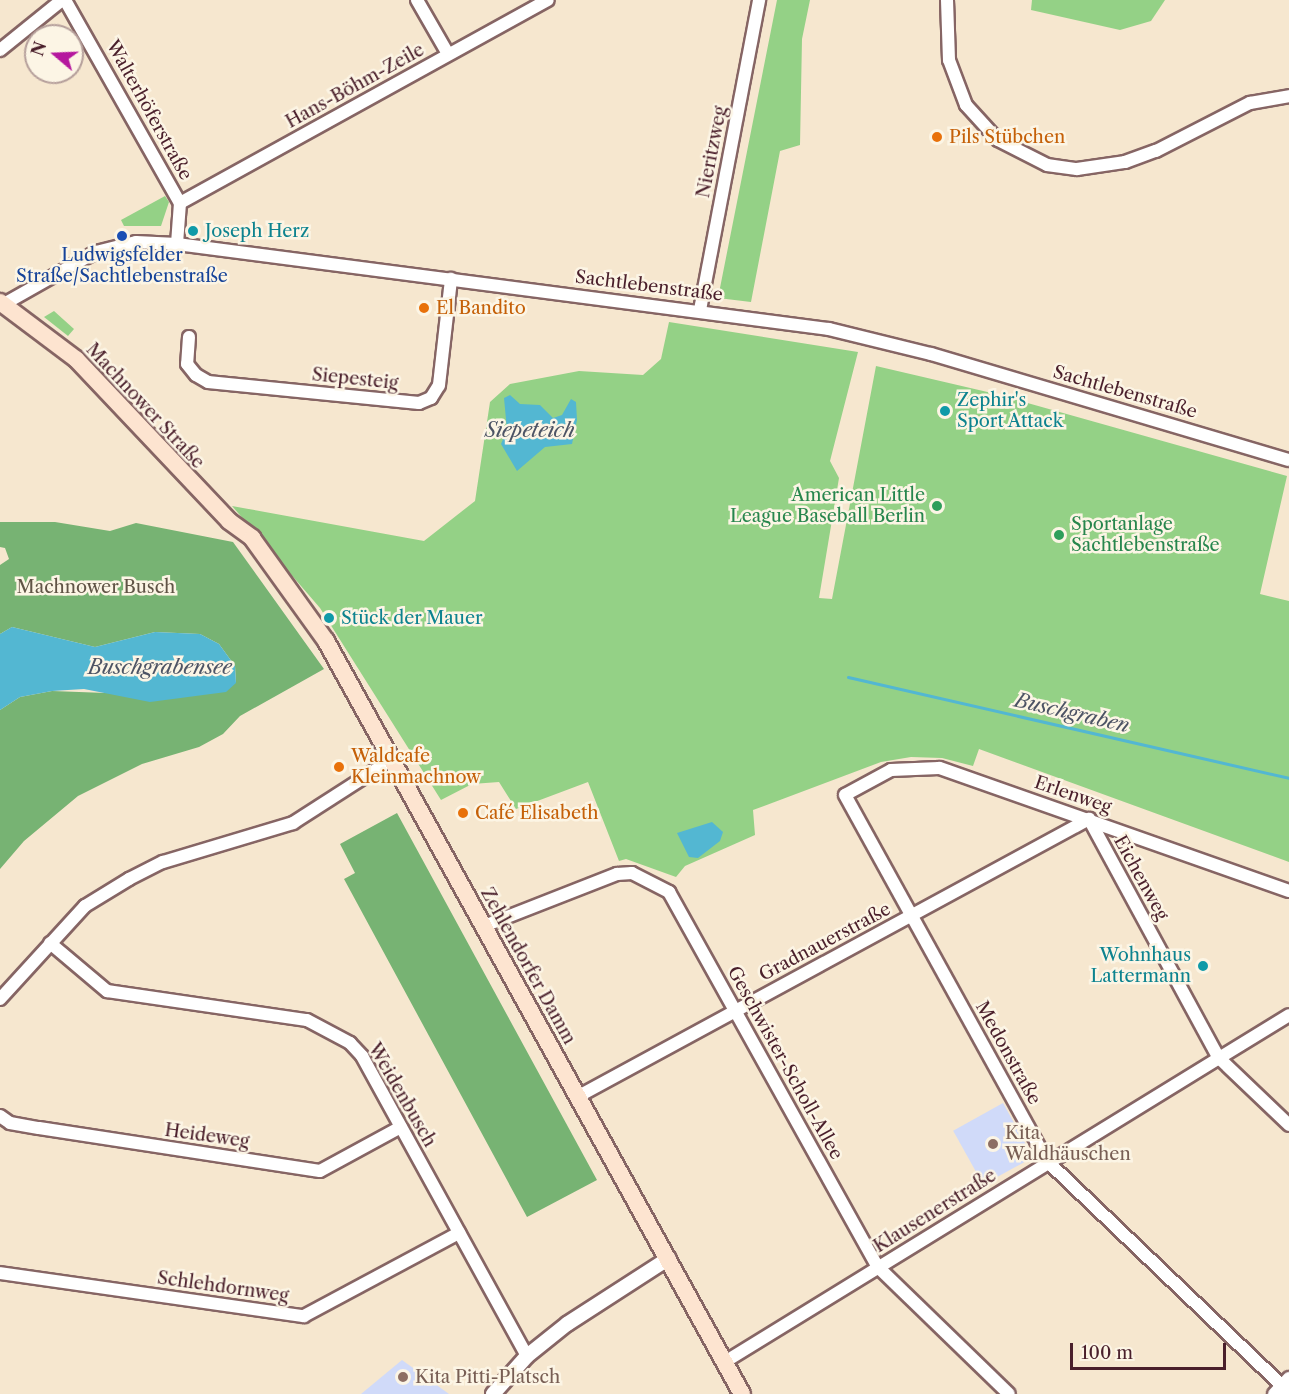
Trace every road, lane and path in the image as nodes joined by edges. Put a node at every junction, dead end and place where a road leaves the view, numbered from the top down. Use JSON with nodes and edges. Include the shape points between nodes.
{"nodes":[{"id":1,"x":64,"y":0,"type":"edge"},
{"id":2,"x":417,"y":0,"type":"edge"},
{"id":3,"x":548,"y":0,"type":"edge"},
{"id":4,"x":759,"y":0,"type":"edge"},
{"id":5,"x":947,"y":0,"type":"edge"},
{"id":6,"x":0,"y":50,"type":"edge"},
{"id":7,"x":448,"y":54,"type":"junction"},
{"id":8,"x":1289,"y":96,"type":"edge"},
{"id":9,"x":180,"y":203,"type":"junction"},
{"id":10,"x":177,"y":243,"type":"junction"},
{"id":11,"x":451,"y":279,"type":"junction"},
{"id":12,"x":1,"y":304,"type":"edge"},
{"id":13,"x":700,"y":310,"type":"junction"},
{"id":14,"x":189,"y":337,"type":"dead end"},
{"id":15,"x":1289,"y":460,"type":"edge"},
{"id":16,"x":252,"y":545,"type":"joint"},
{"id":17,"x":391,"y":760,"type":"junction"},
{"id":18,"x":845,"y":795,"type":"joint"},
{"id":19,"x":1089,"y":819,"type":"junction"},
{"id":20,"x":1289,"y":891,"type":"edge"},
{"id":21,"x":913,"y":915,"type":"junction"},
{"id":22,"x":484,"y":926,"type":"junction"},
{"id":23,"x":50,"y":943,"type":"junction"},
{"id":24,"x":0,"y":999,"type":"edge"},
{"id":25,"x":735,"y":1011,"type":"junction"},
{"id":26,"x":1289,"y":1015,"type":"edge"},
{"id":27,"x":1219,"y":1058,"type":"junction"},
{"id":28,"x":577,"y":1097,"type":"junction"},
{"id":29,"x":0,"y":1116,"type":"edge"},
{"id":30,"x":1289,"y":1125,"type":"edge"},
{"id":31,"x":401,"y":1127,"type":"junction"},
{"id":32,"x":1048,"y":1162,"type":"junction"},
{"id":33,"x":459,"y":1233,"type":"junction"},
{"id":34,"x":669,"y":1258,"type":"junction"},
{"id":35,"x":878,"y":1267,"type":"junction"},
{"id":36,"x":0,"y":1273,"type":"edge"},
{"id":37,"x":528,"y":1356,"type":"junction"},
{"id":38,"x":723,"y":1363,"type":"junction"},
{"id":39,"x":1283,"y":1387,"type":"edge"},
{"id":40,"x":493,"y":1394,"type":"edge"},
{"id":41,"x":742,"y":1394,"type":"edge"},
{"id":42,"x":1009,"y":1394,"type":"edge"}],
"edges":[{"from":1,"to":6,"type":"street"},
{"from":1,"to":9,"type":"street","name":"Walterhöferstraße"},
{"from":2,"to":7,"type":"street"},
{"from":3,"to":7,"type":"street","name":"Hans-Böhm-Zeile"},
{"from":4,"to":13,"type":"street","name":"Nieritzweg"},
{"from":5,"to":8,"type":"street","via":[[946,44],[962,98],[998,140],[1036,162],[1077,169],[1125,162],[1156,151],[1250,103]]},
{"from":7,"to":9,"type":"street","name":"Hans-Böhm-Zeile"},
{"from":9,"to":10,"type":"street","name":"Walterhöferstraße"},
{"from":10,"to":11,"type":"street","name":"Sachtlebenstraße"},
{"from":10,"to":12,"type":"street","name":"Sachtlebenstraße","via":[[135,242],[96,252]]},
{"from":11,"to":13,"type":"street","name":"Sachtlebenstraße"},
{"from":11,"to":14,"type":"street","name":"Siepesteig","via":[[439,385],[430,398],[419,403],[208,382],[187,364]]},
{"from":12,"to":16,"type":"main road","name":"Machnower Straße","via":[[76,359]]},
{"from":13,"to":15,"type":"street","name":"Sachtlebenstraße","via":[[829,329],[931,354]]},
{"from":16,"to":17,"type":"main road","name":"Zehlendorfer Damm","via":[[326,641]]},
{"from":17,"to":22,"type":"main road","name":"Zehlendorfer Damm"},
{"from":17,"to":23,"type":"street","via":[[292,823],[163,862],[129,879],[85,906]]},
{"from":18,"to":19,"type":"street","name":"Erlenweg","via":[[891,770],[939,768]]},
{"from":18,"to":21,"type":"street","name":"Medonstraße"},
{"from":19,"to":20,"type":"street","name":"Erlenweg"},
{"from":19,"to":21,"type":"street","name":"Gradnauerstraße"},
{"from":19,"to":27,"type":"street","name":"Eichenweg"},
{"from":21,"to":25,"type":"street","name":"Gradnauerstraße"},
{"from":21,"to":32,"type":"street","name":"Medonstraße"},
{"from":22,"to":25,"type":"street","name":"Geschwister-Scholl-Allee","via":[[616,874],[632,873],[669,892]]},
{"from":22,"to":28,"type":"main road","name":"Zehlendorfer Damm"},
{"from":23,"to":24,"type":"street"},
{"from":23,"to":31,"type":"street","name":"Weidenbusch","via":[[107,991],[307,1020],[334,1032],[362,1056]]},
{"from":25,"to":28,"type":"street","name":"Gradnauerstraße"},
{"from":25,"to":35,"type":"street","name":"Geschwister-Scholl-Allee"},
{"from":26,"to":27,"type":"street","name":"Klausenerstraße"},
{"from":27,"to":30,"type":"street","name":"Eichenweg"},
{"from":27,"to":32,"type":"street","name":"Klausenerstraße"},
{"from":28,"to":34,"type":"main road","name":"Zehlendorfer Damm"},
{"from":29,"to":31,"type":"street","name":"Heideweg","via":[[10,1123],[39,1128],[320,1171]]},
{"from":31,"to":33,"type":"street","name":"Weidenbusch"},
{"from":32,"to":35,"type":"street","name":"Klausenerstraße"},
{"from":32,"to":39,"type":"street","name":"Medonstraße"},
{"from":33,"to":36,"type":"street","name":"Schlehdornweg","via":[[304,1316]]},
{"from":33,"to":37,"type":"street","name":"Weidenbusch"},
{"from":34,"to":37,"type":"street","via":[[567,1324]]},
{"from":34,"to":38,"type":"main road","name":"Zehlendorfer Damm"},
{"from":35,"to":38,"type":"street","name":"Klausenerstraße"},
{"from":35,"to":42,"type":"street","name":"Geschwister-Scholl-Allee"},
{"from":37,"to":40,"type":"street"},
{"from":38,"to":41,"type":"main road","name":"Zehlendorfer Damm"}]}
